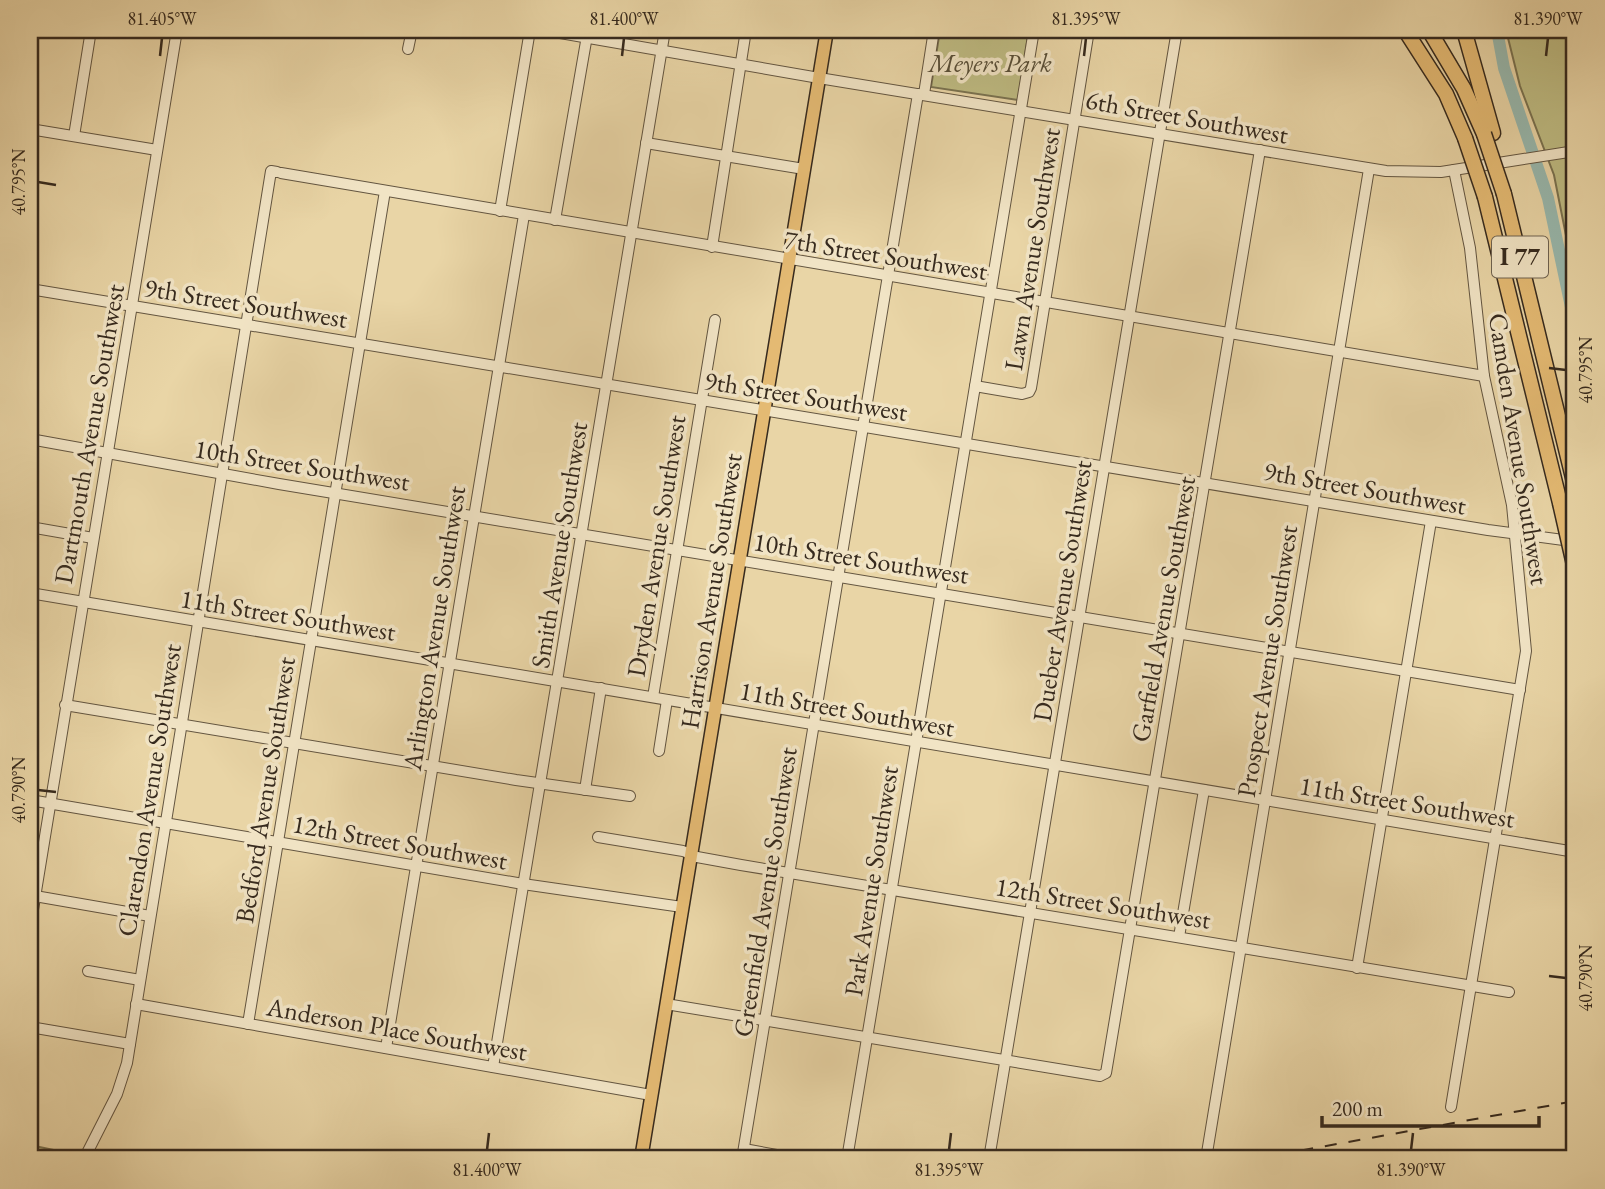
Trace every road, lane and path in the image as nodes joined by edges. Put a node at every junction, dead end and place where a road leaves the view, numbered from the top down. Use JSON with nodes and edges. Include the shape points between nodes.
{"nodes":[{"id":1,"x":91,"y":30,"type":"edge"},
{"id":2,"x":177,"y":30,"type":"edge"},
{"id":3,"x":412,"y":30,"type":"edge"},
{"id":4,"x":530,"y":30,"type":"edge"},
{"id":5,"x":544,"y":30,"type":"edge"},
{"id":6,"x":665,"y":30,"type":"edge"},
{"id":7,"x":746,"y":30,"type":"edge"},
{"id":8,"x":827,"y":30,"type":"edge"},
{"id":9,"x":934,"y":30,"type":"edge"},
{"id":10,"x":1034,"y":30,"type":"edge"},
{"id":11,"x":1089,"y":30,"type":"edge"},
{"id":12,"x":1177,"y":30,"type":"edge"},
{"id":13,"x":1405,"y":30,"type":"edge"},
{"id":14,"x":1429,"y":30,"type":"edge"},
{"id":15,"x":1464,"y":30,"type":"edge"},
{"id":16,"x":587,"y":33,"type":"edge"},
{"id":17,"x":408,"y":49,"type":"dead end"},
{"id":18,"x":662,"y":50,"type":"junction"},
{"id":19,"x":741,"y":64,"type":"junction"},
{"id":20,"x":819,"y":78,"type":"junction"},
{"id":21,"x":921,"y":94,"type":"junction"},
{"id":22,"x":1020,"y":111,"type":"junction"},
{"id":23,"x":1075,"y":119,"type":"junction"},
{"id":24,"x":32,"y":130,"type":"edge"},
{"id":25,"x":1159,"y":133,"type":"junction"},
{"id":26,"x":1489,"y":134,"type":"junction"},
{"id":27,"x":74,"y":136,"type":"junction"},
{"id":28,"x":646,"y":143,"type":"junction"},
{"id":29,"x":158,"y":150,"type":"junction"},
{"id":30,"x":1260,"y":150,"type":"junction"},
{"id":31,"x":1575,"y":151,"type":"edge"},
{"id":32,"x":30,"y":153,"type":"edge"},
{"id":33,"x":726,"y":156,"type":"junction"},
{"id":34,"x":804,"y":169,"type":"junction"},
{"id":35,"x":1369,"y":169,"type":"junction"},
{"id":36,"x":1454,"y":170,"type":"junction"},
{"id":37,"x":276,"y":172,"type":"joint"},
{"id":38,"x":385,"y":191,"type":"junction"},
{"id":39,"x":500,"y":211,"type":"junction"},
{"id":40,"x":524,"y":215,"type":"junction"},
{"id":41,"x":555,"y":220,"type":"junction"},
{"id":42,"x":631,"y":233,"type":"junction"},
{"id":43,"x":712,"y":247,"type":"junction"},
{"id":44,"x":789,"y":260,"type":"junction"},
{"id":45,"x":888,"y":277,"type":"junction"},
{"id":46,"x":30,"y":289,"type":"edge"},
{"id":47,"x":990,"y":294,"type":"junction"},
{"id":48,"x":1044,"y":302,"type":"junction"},
{"id":49,"x":132,"y":306,"type":"junction"},
{"id":50,"x":1129,"y":316,"type":"junction"},
{"id":51,"x":715,"y":320,"type":"dead end"},
{"id":52,"x":246,"y":324,"type":"junction"},
{"id":53,"x":1230,"y":333,"type":"junction"},
{"id":54,"x":360,"y":343,"type":"junction"},
{"id":55,"x":1340,"y":351,"type":"junction"},
{"id":56,"x":498,"y":366,"type":"junction"},
{"id":57,"x":1483,"y":376,"type":"junction"},
{"id":58,"x":607,"y":385,"type":"junction"},
{"id":59,"x":975,"y":386,"type":"junction"},
{"id":60,"x":701,"y":400,"type":"junction"},
{"id":61,"x":764,"y":410,"type":"junction"},
{"id":62,"x":863,"y":427,"type":"junction"},
{"id":63,"x":30,"y":439,"type":"edge"},
{"id":64,"x":965,"y":443,"type":"junction"},
{"id":65,"x":108,"y":453,"type":"junction"},
{"id":66,"x":1104,"y":467,"type":"junction"},
{"id":67,"x":221,"y":474,"type":"junction"},
{"id":68,"x":1206,"y":483,"type":"junction"},
{"id":69,"x":1575,"y":486,"type":"edge"},
{"id":70,"x":335,"y":493,"type":"junction"},
{"id":71,"x":1315,"y":502,"type":"junction"},
{"id":72,"x":474,"y":515,"type":"junction"},
{"id":73,"x":1432,"y":521,"type":"junction"},
{"id":74,"x":30,"y":527,"type":"edge"},
{"id":75,"x":582,"y":533,"type":"junction"},
{"id":76,"x":1515,"y":534,"type":"junction"},
{"id":77,"x":93,"y":538,"type":"junction"},
{"id":78,"x":1575,"y":541,"type":"edge"},
{"id":79,"x":677,"y":549,"type":"junction"},
{"id":80,"x":739,"y":559,"type":"junction"},
{"id":81,"x":1575,"y":569,"type":"edge"},
{"id":82,"x":838,"y":576,"type":"junction"},
{"id":83,"x":30,"y":593,"type":"edge"},
{"id":84,"x":940,"y":593,"type":"junction"},
{"id":85,"x":82,"y":602,"type":"junction"},
{"id":86,"x":1079,"y":616,"type":"junction"},
{"id":87,"x":197,"y":621,"type":"junction"},
{"id":88,"x":1180,"y":633,"type":"junction"},
{"id":89,"x":312,"y":640,"type":"junction"},
{"id":90,"x":1291,"y":651,"type":"junction"},
{"id":91,"x":450,"y":663,"type":"junction"},
{"id":92,"x":1406,"y":670,"type":"junction"},
{"id":93,"x":557,"y":681,"type":"junction"},
{"id":94,"x":601,"y":688,"type":"junction"},
{"id":95,"x":1520,"y":690,"type":"junction"},
{"id":96,"x":653,"y":697,"type":"junction"},
{"id":97,"x":667,"y":700,"type":"junction"},
{"id":98,"x":65,"y":705,"type":"junction"},
{"id":99,"x":715,"y":708,"type":"junction"},
{"id":100,"x":181,"y":724,"type":"junction"},
{"id":101,"x":814,"y":725,"type":"junction"},
{"id":102,"x":915,"y":742,"type":"junction"},
{"id":103,"x":294,"y":743,"type":"junction"},
{"id":104,"x":659,"y":751,"type":"dead end"},
{"id":105,"x":1054,"y":765,"type":"junction"},
{"id":106,"x":432,"y":766,"type":"junction"},
{"id":107,"x":1156,"y":782,"type":"junction"},
{"id":108,"x":540,"y":783,"type":"junction"},
{"id":109,"x":585,"y":790,"type":"junction"},
{"id":110,"x":1205,"y":790,"type":"junction"},
{"id":111,"x":629,"y":796,"type":"dead end"},
{"id":112,"x":30,"y":800,"type":"edge"},
{"id":113,"x":1266,"y":800,"type":"junction"},
{"id":114,"x":50,"y":804,"type":"junction"},
{"id":115,"x":1381,"y":819,"type":"junction"},
{"id":116,"x":164,"y":823,"type":"junction"},
{"id":117,"x":598,"y":837,"type":"dead end"},
{"id":118,"x":1495,"y":838,"type":"junction"},
{"id":119,"x":278,"y":843,"type":"junction"},
{"id":120,"x":1575,"y":852,"type":"edge"},
{"id":121,"x":690,"y":854,"type":"junction"},
{"id":122,"x":415,"y":866,"type":"junction"},
{"id":123,"x":789,"y":873,"type":"junction"},
{"id":124,"x":523,"y":884,"type":"junction"},
{"id":125,"x":891,"y":890,"type":"junction"},
{"id":126,"x":35,"y":896,"type":"junction"},
{"id":127,"x":682,"y":907,"type":"junction"},
{"id":128,"x":1030,"y":912,"type":"junction"},
{"id":129,"x":150,"y":916,"type":"junction"},
{"id":130,"x":30,"y":928,"type":"edge"},
{"id":131,"x":1130,"y":929,"type":"junction"},
{"id":132,"x":1179,"y":937,"type":"junction"},
{"id":133,"x":1241,"y":948,"type":"junction"},
{"id":134,"x":1357,"y":968,"type":"junction"},
{"id":135,"x":88,"y":971,"type":"dead end"},
{"id":136,"x":140,"y":980,"type":"junction"},
{"id":137,"x":1471,"y":986,"type":"junction"},
{"id":138,"x":1509,"y":992,"type":"dead end"},
{"id":139,"x":136,"y":1004,"type":"junction"},
{"id":140,"x":666,"y":1004,"type":"junction"},
{"id":141,"x":765,"y":1021,"type":"junction"},
{"id":142,"x":248,"y":1024,"type":"junction"},
{"id":143,"x":30,"y":1027,"type":"edge"},
{"id":144,"x":867,"y":1037,"type":"junction"},
{"id":145,"x":130,"y":1044,"type":"junction"},
{"id":146,"x":386,"y":1048,"type":"junction"},
{"id":147,"x":1006,"y":1060,"type":"junction"},
{"id":148,"x":494,"y":1067,"type":"junction"},
{"id":149,"x":651,"y":1095,"type":"junction"},
{"id":150,"x":1451,"y":1107,"type":"dead end"},
{"id":151,"x":743,"y":1154,"type":"edge"},
{"id":152,"x":793,"y":1158,"type":"edge"},
{"id":153,"x":84,"y":1159,"type":"edge"},
{"id":154,"x":640,"y":1159,"type":"edge"},
{"id":155,"x":847,"y":1159,"type":"edge"},
{"id":156,"x":989,"y":1159,"type":"edge"},
{"id":157,"x":1206,"y":1159,"type":"edge"}],
"edges":[{"from":1,"to":27,"type":"street"},
{"from":2,"to":29,"type":"street","name":"Dartmouth Avenue Southwest"},
{"from":3,"to":17,"type":"street"},
{"from":4,"to":39,"type":"street"},
{"from":5,"to":16,"type":"street","name":"6th Street Southwest"},
{"from":6,"to":18,"type":"street","name":"Smith Avenue Southwest"},
{"from":7,"to":19,"type":"street"},
{"from":8,"to":20,"type":"main road","name":"Harrison Avenue Southwest"},
{"from":9,"to":21,"type":"street","name":"Greenfield Avenue Southwest"},
{"from":10,"to":22,"type":"street","name":"Park Avenue Southwest"},
{"from":11,"to":23,"type":"street","name":"Lawn Avenue Southwest"},
{"from":12,"to":25,"type":"street","name":"Dueber Avenue Southwest"},
{"from":13,"to":81,"type":"highway","number":"I 77","bridge":true,"via":[[1446,94],[1485,197]]},
{"from":14,"to":26,"type":"highway","number":"I 77"},
{"from":15,"to":26,"type":"highway"},
{"from":16,"to":18,"type":"street","name":"6th Street Southwest"},
{"from":16,"to":41,"type":"street"},
{"from":18,"to":19,"type":"street","name":"6th Street Southwest"},
{"from":18,"to":28,"type":"street","name":"Smith Avenue Southwest"},
{"from":19,"to":20,"type":"street","name":"6th Street Southwest"},
{"from":19,"to":33,"type":"street"},
{"from":20,"to":21,"type":"street","name":"6th Street Southwest"},
{"from":20,"to":34,"type":"main road","name":"Harrison Avenue Southwest"},
{"from":21,"to":22,"type":"street","name":"6th Street Southwest"},
{"from":21,"to":45,"type":"street","name":"Greenfield Avenue Southwest"},
{"from":22,"to":23,"type":"street","name":"6th Street Southwest"},
{"from":22,"to":47,"type":"street","name":"Park Avenue Southwest"},
{"from":23,"to":25,"type":"street","name":"6th Street Southwest"},
{"from":23,"to":48,"type":"street","name":"Lawn Avenue Southwest"},
{"from":24,"to":27,"type":"street"},
{"from":24,"to":32,"type":"street"},
{"from":25,"to":30,"type":"street","name":"6th Street Southwest"},
{"from":25,"to":50,"type":"street","name":"Dueber Avenue Southwest"},
{"from":26,"to":69,"type":"highway","number":"I 77","bridge":true,"via":[[1508,194]]},
{"from":27,"to":29,"type":"street"},
{"from":28,"to":33,"type":"street"},
{"from":28,"to":42,"type":"street","name":"Smith Avenue Southwest"},
{"from":29,"to":49,"type":"street","name":"Dartmouth Avenue Southwest"},
{"from":30,"to":35,"type":"street","name":"6th Street Southwest"},
{"from":30,"to":53,"type":"street","name":"Garfield Avenue Southwest"},
{"from":31,"to":36,"type":"street","name":"6th Street Southwest"},
{"from":33,"to":34,"type":"street"},
{"from":33,"to":43,"type":"street"},
{"from":34,"to":44,"type":"main road","name":"Harrison Avenue Southwest"},
{"from":35,"to":36,"type":"street","name":"6th Street Southwest","via":[[1408,173]]},
{"from":35,"to":55,"type":"street","name":"Prospect Avenue Southwest"},
{"from":36,"to":57,"type":"street","name":"Camden Avenue Southwest","via":[[1469,248]]},
{"from":37,"to":38,"type":"street","name":"7th Street Southwest"},
{"from":37,"to":52,"type":"street","name":"Clarendon Avenue Southwest"},
{"from":38,"to":39,"type":"street","name":"7th Street Southwest"},
{"from":38,"to":54,"type":"street","name":"Bedford Avenue Southwest"},
{"from":39,"to":40,"type":"street","name":"7th Street Southwest"},
{"from":40,"to":41,"type":"street","name":"7th Street Southwest"},
{"from":40,"to":56,"type":"street","name":"Arlington Avenue Southwest"},
{"from":41,"to":42,"type":"street","name":"7th Street Southwest"},
{"from":42,"to":43,"type":"street","name":"7th Street Southwest"},
{"from":42,"to":58,"type":"street","name":"Smith Avenue Southwest"},
{"from":43,"to":44,"type":"street","name":"7th Street Southwest"},
{"from":44,"to":45,"type":"street","name":"7th Street Southwest"},
{"from":44,"to":61,"type":"main road","name":"Harrison Avenue Southwest"},
{"from":45,"to":47,"type":"street","name":"7th Street Southwest"},
{"from":45,"to":62,"type":"street","name":"Greenfield Avenue Southwest"},
{"from":46,"to":49,"type":"street","name":"9th Street Southwest"},
{"from":47,"to":48,"type":"street","name":"7th Street Southwest"},
{"from":47,"to":59,"type":"street","name":"Park Avenue Southwest"},
{"from":48,"to":50,"type":"street","name":"7th Street Southwest"},
{"from":48,"to":59,"type":"street","name":"Lawn Avenue Southwest","via":[[1029,392]]},
{"from":49,"to":52,"type":"street","name":"9th Street Southwest"},
{"from":49,"to":65,"type":"street","name":"Dartmouth Avenue Southwest"},
{"from":50,"to":53,"type":"street","name":"7th Street Southwest"},
{"from":50,"to":66,"type":"street","name":"Dueber Avenue Southwest"},
{"from":51,"to":60,"type":"street","name":"Dryden Avenue Southwest"},
{"from":52,"to":54,"type":"street","name":"9th Street Southwest"},
{"from":52,"to":67,"type":"street","name":"Clarendon Avenue Southwest"},
{"from":53,"to":55,"type":"street","name":"7th Street Southwest"},
{"from":53,"to":68,"type":"street","name":"Garfield Avenue Southwest"},
{"from":54,"to":56,"type":"street","name":"9th Street Southwest"},
{"from":54,"to":70,"type":"street","name":"Bedford Avenue Southwest"},
{"from":55,"to":57,"type":"street","name":"7th Street Southwest"},
{"from":55,"to":71,"type":"street","name":"Prospect Avenue Southwest"},
{"from":56,"to":58,"type":"street","name":"9th Street Southwest"},
{"from":56,"to":72,"type":"street","name":"Arlington Avenue Southwest"},
{"from":57,"to":76,"type":"street","name":"Camden Avenue Southwest"},
{"from":58,"to":60,"type":"street","name":"9th Street Southwest"},
{"from":58,"to":75,"type":"street","name":"Smith Avenue Southwest"},
{"from":59,"to":64,"type":"street","name":"Park Avenue Southwest"},
{"from":60,"to":61,"type":"street","name":"9th Street Southwest"},
{"from":60,"to":79,"type":"street","name":"Dryden Avenue Southwest"},
{"from":61,"to":62,"type":"street","name":"9th Street Southwest"},
{"from":61,"to":80,"type":"main road","name":"Harrison Avenue Southwest"},
{"from":62,"to":64,"type":"street","name":"9th Street Southwest"},
{"from":62,"to":82,"type":"street","name":"Greenfield Avenue Southwest"},
{"from":63,"to":65,"type":"street","name":"10th Street Southwest"},
{"from":64,"to":66,"type":"street","name":"9th Street Southwest"},
{"from":64,"to":84,"type":"street","name":"Park Avenue Southwest"},
{"from":65,"to":67,"type":"street","name":"10th Street Southwest"},
{"from":65,"to":77,"type":"street","name":"Dartmouth Avenue Southwest"},
{"from":66,"to":68,"type":"street","name":"9th Street Southwest"},
{"from":66,"to":86,"type":"street","name":"Dueber Avenue Southwest"},
{"from":67,"to":70,"type":"street","name":"10th Street Southwest"},
{"from":67,"to":87,"type":"street","name":"Clarendon Avenue Southwest"},
{"from":68,"to":71,"type":"street","name":"9th Street Southwest"},
{"from":68,"to":88,"type":"street","name":"Garfield Avenue Southwest"},
{"from":70,"to":72,"type":"street","name":"10th Street Southwest"},
{"from":70,"to":89,"type":"street","name":"Bedford Avenue Southwest"},
{"from":71,"to":73,"type":"street","name":"9th Street Southwest"},
{"from":71,"to":90,"type":"street","name":"Prospect Avenue Southwest"},
{"from":72,"to":75,"type":"street","name":"10th Street Southwest"},
{"from":72,"to":91,"type":"street","name":"Arlington Avenue Southwest"},
{"from":73,"to":76,"type":"street","name":"9th Street Southwest"},
{"from":73,"to":92,"type":"street"},
{"from":74,"to":77,"type":"street"},
{"from":75,"to":79,"type":"street","name":"10th Street Southwest"},
{"from":75,"to":93,"type":"street","name":"Smith Avenue Southwest"},
{"from":76,"to":78,"type":"street","name":"9th Street Southwest"},
{"from":76,"to":95,"type":"street","name":"Camden Avenue Southwest","via":[[1526,651]]},
{"from":77,"to":85,"type":"street","name":"Dartmouth Avenue Southwest"},
{"from":79,"to":80,"type":"street","name":"10th Street Southwest"},
{"from":79,"to":96,"type":"street","name":"Dryden Avenue Southwest"},
{"from":80,"to":82,"type":"street","name":"10th Street Southwest"},
{"from":80,"to":99,"type":"main road","name":"Harrison Avenue Southwest"},
{"from":82,"to":84,"type":"street","name":"10th Street Southwest"},
{"from":82,"to":101,"type":"street","name":"Greenfield Avenue Southwest"},
{"from":83,"to":85,"type":"street","name":"11th Street Southwest"},
{"from":84,"to":86,"type":"street","name":"10th Street Southwest"},
{"from":84,"to":102,"type":"street","name":"Park Avenue Southwest"},
{"from":85,"to":87,"type":"street","name":"11th Street Southwest"},
{"from":85,"to":98,"type":"street","name":"Dartmouth Avenue Southwest"},
{"from":86,"to":88,"type":"street","name":"10th Street Southwest"},
{"from":86,"to":105,"type":"street","name":"Dueber Avenue Southwest"},
{"from":87,"to":89,"type":"street","name":"11th Street Southwest"},
{"from":87,"to":100,"type":"street","name":"Clarendon Avenue Southwest"},
{"from":88,"to":90,"type":"street","name":"10th Street Southwest"},
{"from":88,"to":107,"type":"street","name":"Garfield Avenue Southwest"},
{"from":89,"to":91,"type":"street","name":"11th Street Southwest"},
{"from":89,"to":103,"type":"street","name":"Bedford Avenue Southwest"},
{"from":90,"to":92,"type":"street","name":"10th Street Southwest"},
{"from":90,"to":113,"type":"street","name":"Prospect Avenue Southwest"},
{"from":91,"to":93,"type":"street","name":"11th Street Southwest"},
{"from":91,"to":106,"type":"street","name":"Arlington Avenue Southwest"},
{"from":92,"to":95,"type":"street","name":"10th Street Southwest"},
{"from":92,"to":115,"type":"street"},
{"from":93,"to":94,"type":"street","name":"11th Street Southwest"},
{"from":93,"to":108,"type":"street","name":"Smith Avenue Southwest"},
{"from":94,"to":96,"type":"street","name":"11th Street Southwest"},
{"from":94,"to":109,"type":"street"},
{"from":95,"to":118,"type":"street","name":"Camden Avenue Southwest"},
{"from":96,"to":97,"type":"street","name":"11th Street Southwest"},
{"from":97,"to":99,"type":"street","name":"11th Street Southwest"},
{"from":97,"to":104,"type":"street","name":"Dryden Avenue Southwest"},
{"from":98,"to":100,"type":"street"},
{"from":98,"to":114,"type":"street","name":"Dartmouth Avenue Southwest"},
{"from":99,"to":101,"type":"street","name":"11th Street Southwest"},
{"from":99,"to":121,"type":"main road","name":"Harrison Avenue Southwest"},
{"from":100,"to":103,"type":"street"},
{"from":100,"to":116,"type":"street","name":"Clarendon Avenue Southwest"},
{"from":101,"to":102,"type":"street","name":"11th Street Southwest"},
{"from":101,"to":123,"type":"street","name":"Greenfield Avenue Southwest"},
{"from":102,"to":105,"type":"street","name":"11th Street Southwest"},
{"from":102,"to":125,"type":"street","name":"Park Avenue Southwest"},
{"from":103,"to":106,"type":"street"},
{"from":103,"to":119,"type":"street","name":"Bedford Avenue Southwest"},
{"from":105,"to":107,"type":"street","name":"11th Street Southwest"},
{"from":105,"to":128,"type":"street","name":"Dueber Avenue Southwest"},
{"from":106,"to":108,"type":"street"},
{"from":106,"to":122,"type":"street","name":"Arlington Avenue Southwest"},
{"from":107,"to":110,"type":"street","name":"11th Street Southwest"},
{"from":107,"to":131,"type":"street","name":"Garfield Avenue Southwest"},
{"from":108,"to":109,"type":"street"},
{"from":108,"to":124,"type":"street","name":"Smith Avenue Southwest"},
{"from":109,"to":111,"type":"street"},
{"from":110,"to":113,"type":"street","name":"11th Street Southwest"},
{"from":110,"to":132,"type":"street"},
{"from":112,"to":114,"type":"street","name":"12th Street Southwest"},
{"from":113,"to":115,"type":"street","name":"11th Street Southwest"},
{"from":113,"to":133,"type":"street","name":"Prospect Avenue Southwest"},
{"from":114,"to":116,"type":"street","name":"12th Street Southwest"},
{"from":114,"to":126,"type":"street","name":"Dartmouth Avenue Southwest"},
{"from":115,"to":118,"type":"street","name":"11th Street Southwest"},
{"from":115,"to":134,"type":"street"},
{"from":116,"to":119,"type":"street","name":"12th Street Southwest"},
{"from":116,"to":129,"type":"street","name":"Clarendon Avenue Southwest"},
{"from":117,"to":121,"type":"street","name":"12th Street Southwest"},
{"from":118,"to":120,"type":"street","name":"11th Street Southwest"},
{"from":118,"to":137,"type":"street","name":"Camden Avenue Southwest"},
{"from":119,"to":122,"type":"street","name":"12th Street Southwest"},
{"from":119,"to":142,"type":"street","name":"Bedford Avenue Southwest"},
{"from":121,"to":123,"type":"street","name":"12th Street Southwest"},
{"from":121,"to":127,"type":"main road","name":"Harrison Avenue Southwest"},
{"from":122,"to":124,"type":"street","name":"12th Street Southwest"},
{"from":122,"to":146,"type":"street","name":"Arlington Avenue Southwest"},
{"from":123,"to":125,"type":"street","name":"12th Street Southwest"},
{"from":123,"to":141,"type":"street","name":"Greenfield Avenue Southwest"},
{"from":124,"to":127,"type":"street","name":"12th Street Southwest"},
{"from":124,"to":148,"type":"street","name":"Smith Avenue Southwest"},
{"from":125,"to":128,"type":"street","name":"12th Street Southwest"},
{"from":125,"to":144,"type":"street","name":"Park Avenue Southwest"},
{"from":126,"to":129,"type":"street"},
{"from":126,"to":130,"type":"street","name":"Dartmouth Avenue Southwest"},
{"from":127,"to":140,"type":"main road","name":"Harrison Avenue Southwest"},
{"from":128,"to":131,"type":"street","name":"12th Street Southwest"},
{"from":128,"to":147,"type":"street","name":"Dueber Avenue Southwest"},
{"from":129,"to":136,"type":"street","name":"Clarendon Avenue Southwest"},
{"from":131,"to":132,"type":"street","name":"12th Street Southwest"},
{"from":131,"to":147,"type":"street","name":"Garfield Avenue Southwest","via":[[1106,1073],[1100,1076]]},
{"from":132,"to":133,"type":"street","name":"12th Street Southwest"},
{"from":133,"to":134,"type":"street","name":"12th Street Southwest"},
{"from":133,"to":157,"type":"street","name":"Prospect Avenue Southwest"},
{"from":134,"to":137,"type":"street","name":"12th Street Southwest"},
{"from":135,"to":136,"type":"street"},
{"from":136,"to":139,"type":"street","name":"Clarendon Avenue Southwest"},
{"from":137,"to":138,"type":"street","name":"12th Street Southwest"},
{"from":137,"to":150,"type":"street","name":"Camden Avenue Southwest"},
{"from":139,"to":142,"type":"street","name":"Anderson Place Southwest"},
{"from":139,"to":145,"type":"street","name":"Clarendon Avenue Southwest"},
{"from":140,"to":141,"type":"street"},
{"from":140,"to":149,"type":"main road","name":"Harrison Avenue Southwest"},
{"from":141,"to":144,"type":"street"},
{"from":141,"to":151,"type":"street","name":"Greenfield Avenue Southwest"},
{"from":142,"to":146,"type":"street","name":"Anderson Place Southwest"},
{"from":143,"to":145,"type":"street"},
{"from":144,"to":147,"type":"street"},
{"from":144,"to":155,"type":"street","name":"Park Avenue Southwest"},
{"from":145,"to":153,"type":"street","name":"Clarendon Avenue Southwest","via":[[117,1094]]},
{"from":146,"to":148,"type":"street","name":"Anderson Place Southwest"},
{"from":147,"to":156,"type":"street","name":"Dueber Avenue Southwest"},
{"from":148,"to":149,"type":"street","name":"Anderson Place Southwest"},
{"from":149,"to":154,"type":"main road","name":"Harrison Avenue Southwest"},
{"from":151,"to":152,"type":"street"}]}
